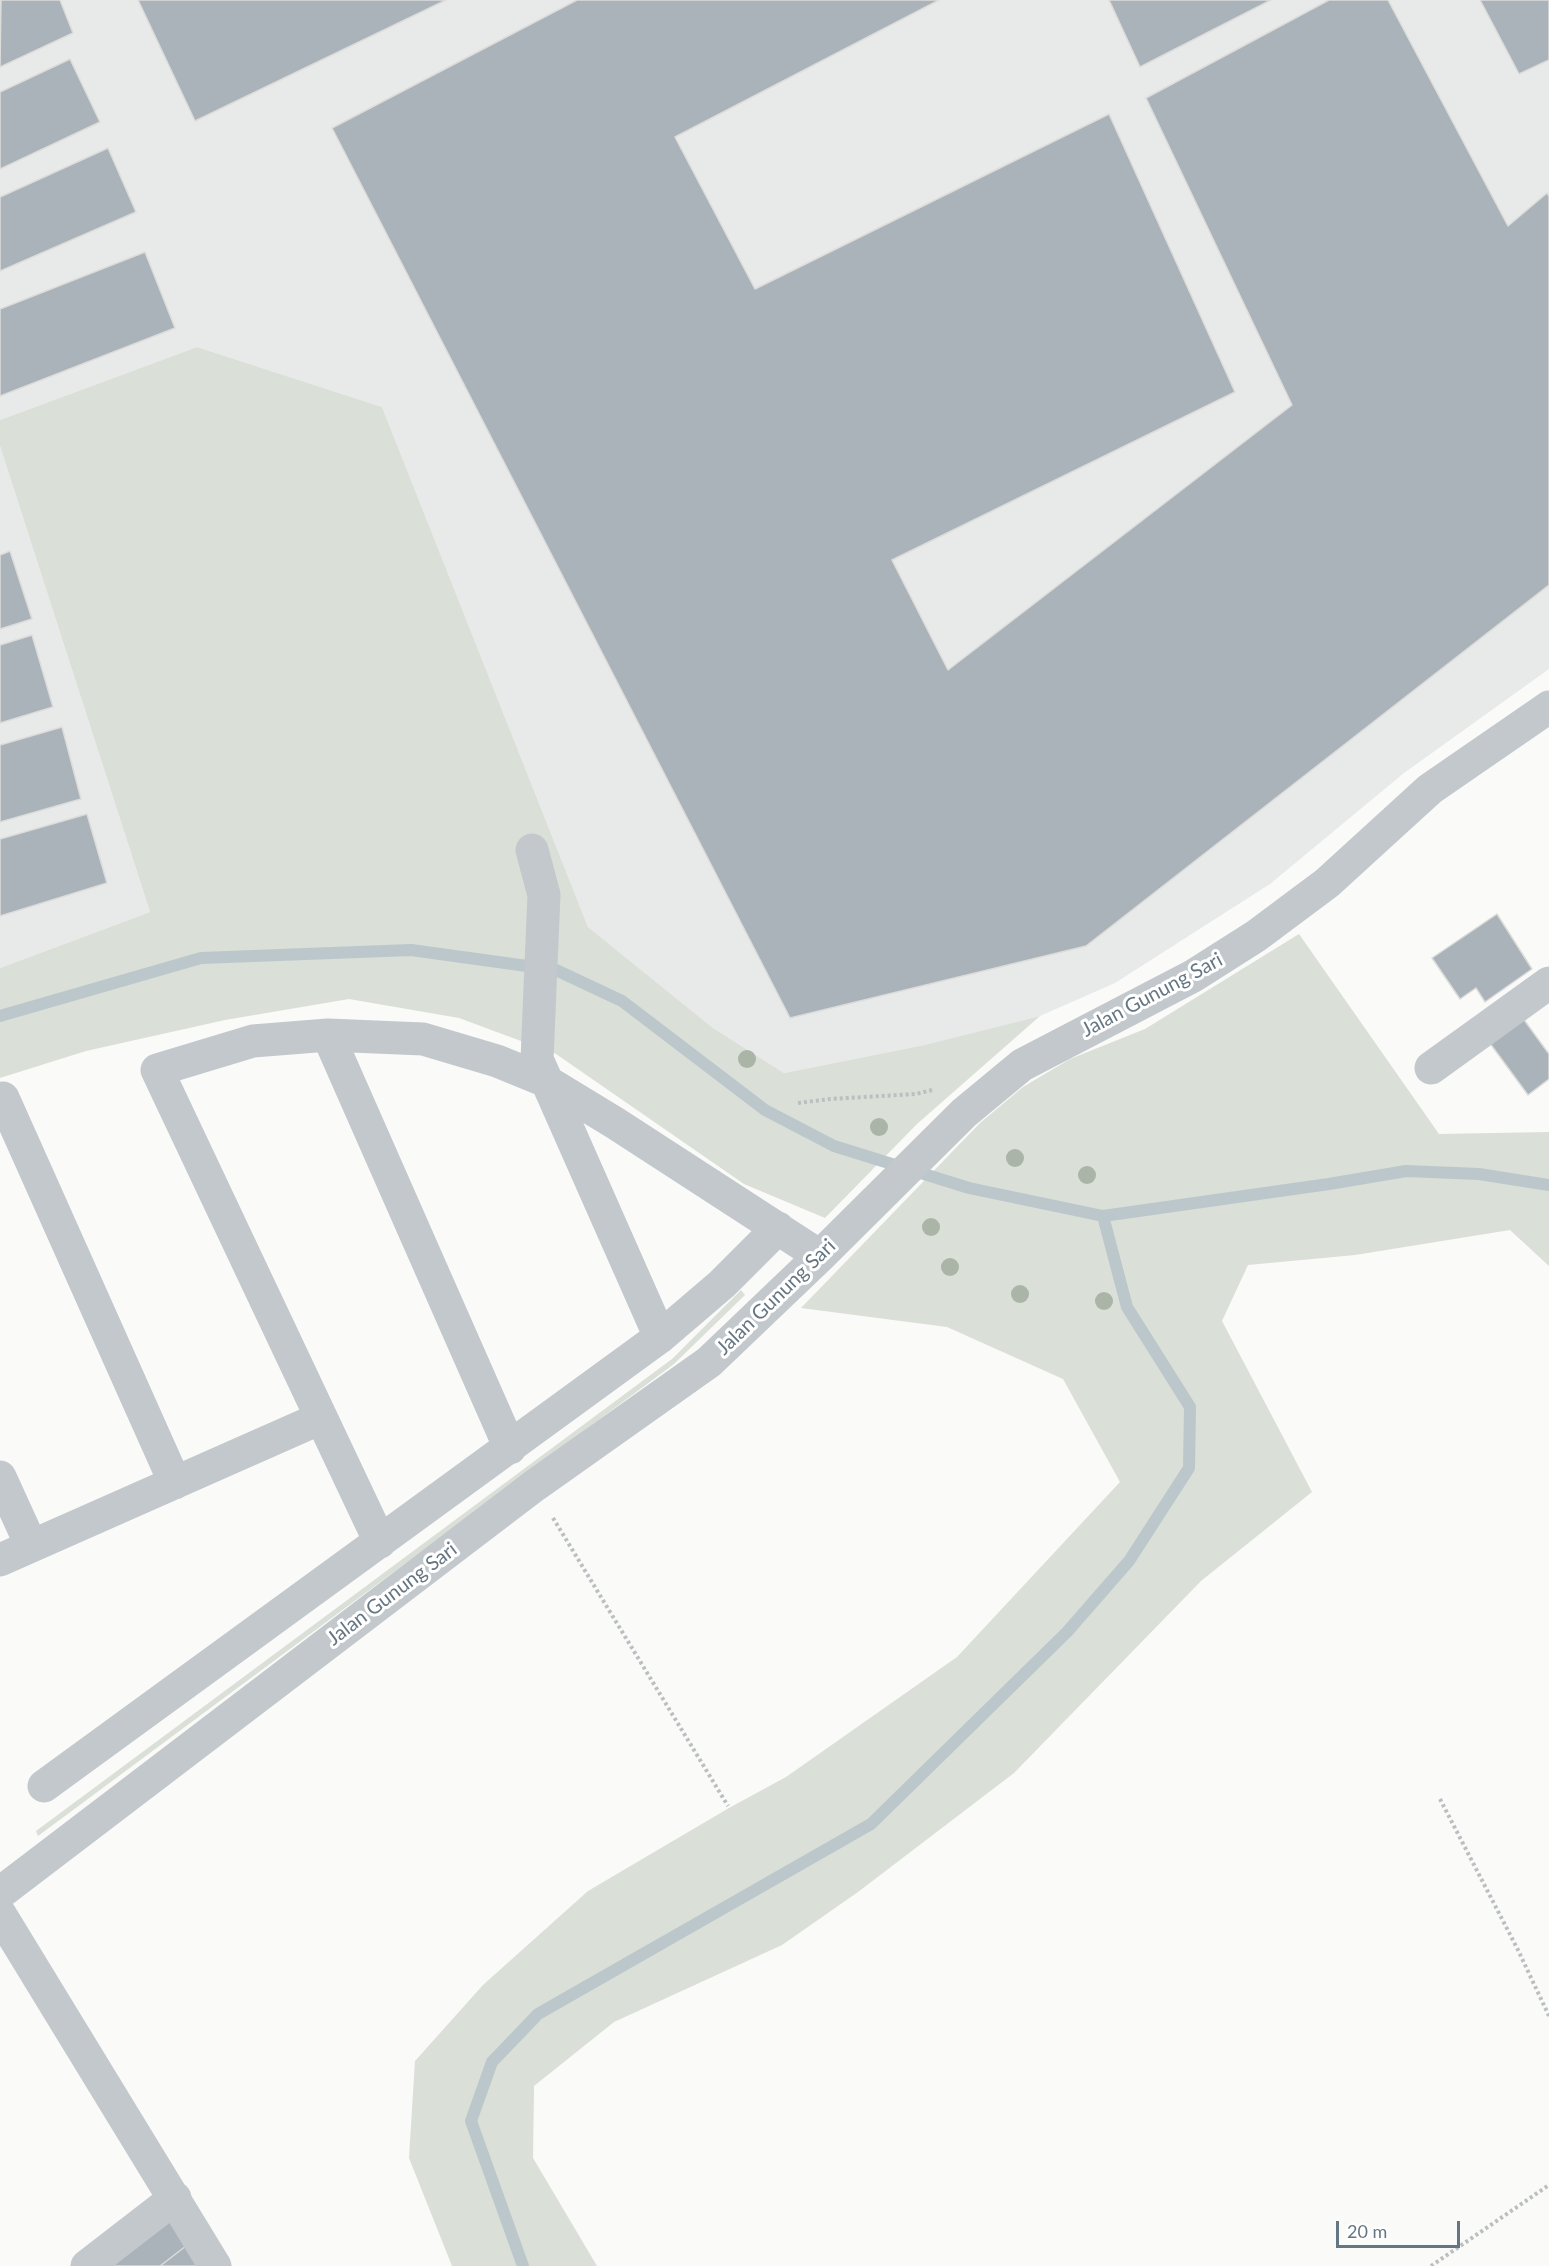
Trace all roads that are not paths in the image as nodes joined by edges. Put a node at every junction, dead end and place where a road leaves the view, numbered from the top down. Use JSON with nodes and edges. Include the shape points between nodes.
{"nodes":[{"id":1,"x":1549,"y":707,"type":"edge"},
{"id":2,"x":532,"y":850,"type":"dead end"},
{"id":3,"x":1549,"y":983,"type":"edge"},
{"id":4,"x":328,"y":1035,"type":"junction"},
{"id":5,"x":1431,"y":1068,"type":"dead end"},
{"id":6,"x":546,"y":1081,"type":"junction"},
{"id":7,"x":0,"y":1100,"type":"edge"},
{"id":8,"x":778,"y":1228,"type":"junction"},
{"id":9,"x":820,"y":1256,"type":"junction"},
{"id":10,"x":660,"y":1337,"type":"junction"},
{"id":11,"x":321,"y":1418,"type":"junction"},
{"id":12,"x":510,"y":1448,"type":"junction"},
{"id":13,"x":0,"y":1477,"type":"edge"},
{"id":14,"x":175,"y":1483,"type":"junction"},
{"id":15,"x":380,"y":1542,"type":"junction"},
{"id":16,"x":31,"y":1545,"type":"junction"},
{"id":17,"x":0,"y":1560,"type":"edge"},
{"id":18,"x":44,"y":1786,"type":"dead end"},
{"id":19,"x":0,"y":1893,"type":"edge"},
{"id":20,"x":0,"y":1914,"type":"edge"},
{"id":21,"x":175,"y":2198,"type":"junction"},
{"id":22,"x":87,"y":2266,"type":"edge"},
{"id":23,"x":216,"y":2266,"type":"edge"}],
"edges":[{"from":1,"to":9,"type":"street","name":"Jalan Gunung Sari","via":[[1430,789],[1327,883],[1256,936],[1192,976],[1022,1065],[964,1113]]},
{"from":2,"to":6,"type":"street","via":[[544,895],[537,1059]]},
{"from":3,"to":5,"type":"street"},
{"from":4,"to":6,"type":"street","via":[[423,1039],[497,1061]]},
{"from":4,"to":11,"type":"street","via":[[253,1041],[157,1070]]},
{"from":4,"to":12,"type":"street"},
{"from":6,"to":8,"type":"street"},
{"from":6,"to":10,"type":"street"},
{"from":7,"to":14,"type":"street","via":[[3,1098]]},
{"from":8,"to":9,"type":"street"},
{"from":8,"to":10,"type":"street","via":[[722,1284]]},
{"from":9,"to":19,"type":"street","name":"Jalan Gunung Sari","via":[[709,1362],[534,1486]]},
{"from":10,"to":12,"type":"street"},
{"from":11,"to":14,"type":"street"},
{"from":11,"to":15,"type":"street"},
{"from":12,"to":15,"type":"street"},
{"from":13,"to":16,"type":"street"},
{"from":14,"to":16,"type":"street"},
{"from":15,"to":18,"type":"street"},
{"from":16,"to":17,"type":"street"},
{"from":20,"to":21,"type":"street"},
{"from":21,"to":22,"type":"street"},
{"from":21,"to":23,"type":"street"}]}
